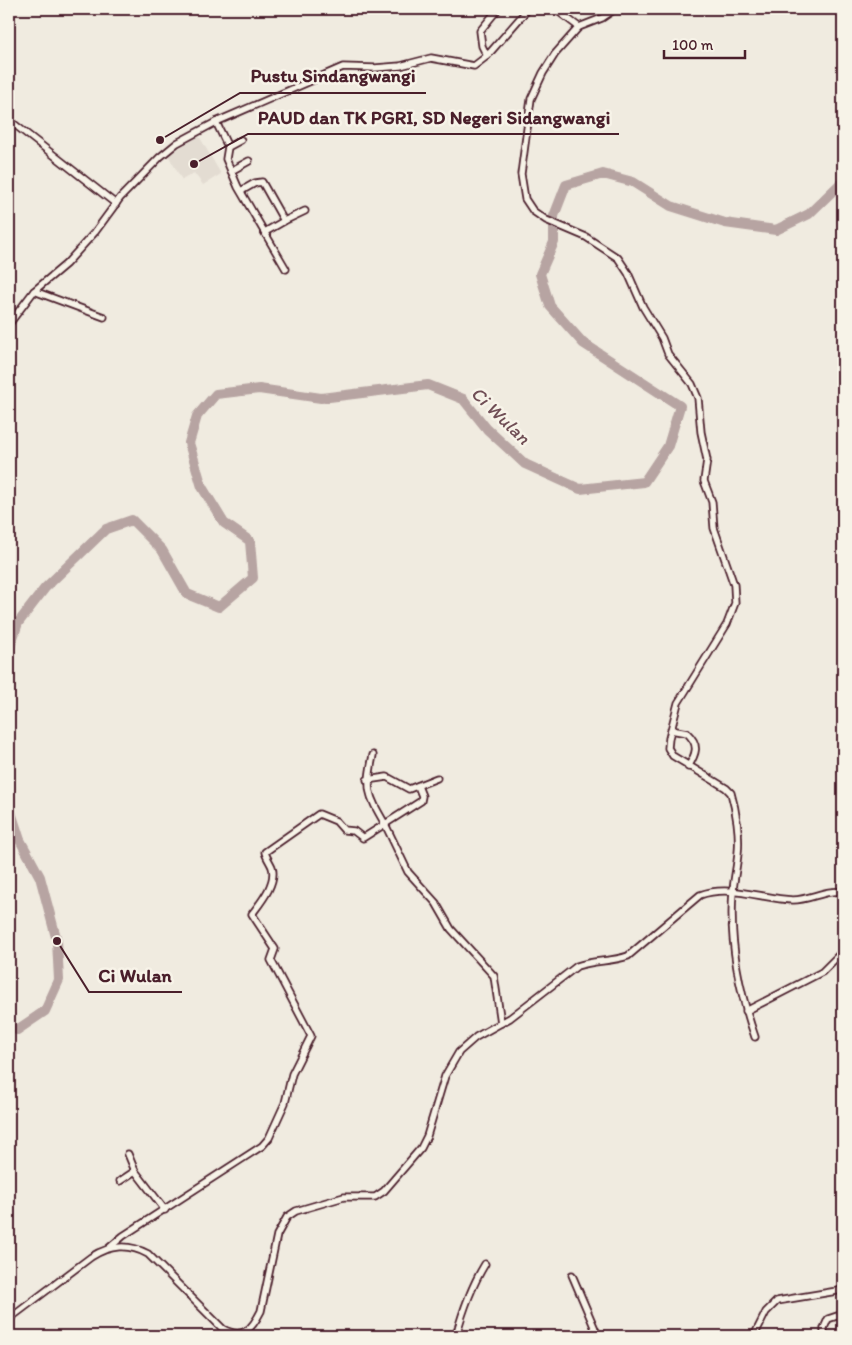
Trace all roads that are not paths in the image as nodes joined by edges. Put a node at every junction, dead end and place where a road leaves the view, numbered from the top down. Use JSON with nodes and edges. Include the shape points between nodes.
{"nodes":[{"id":1,"x":498,"y":9,"type":"edge"},
{"id":2,"x":528,"y":9,"type":"edge"},
{"id":3,"x":555,"y":9,"type":"edge"},
{"id":4,"x":615,"y":9,"type":"edge"},
{"id":5,"x":579,"y":27,"type":"junction"},
{"id":6,"x":487,"y":56,"type":"junction"},
{"id":7,"x":9,"y":120,"type":"edge"},
{"id":8,"x":216,"y":122,"type":"junction"},
{"id":9,"x":241,"y":140,"type":"dead end"},
{"id":10,"x":228,"y":147,"type":"junction"},
{"id":11,"x":249,"y":161,"type":"dead end"},
{"id":12,"x":231,"y":171,"type":"junction"},
{"id":13,"x":241,"y":191,"type":"junction"},
{"id":14,"x":116,"y":204,"type":"junction"},
{"id":15,"x":305,"y":211,"type":"dead end"},
{"id":16,"x":284,"y":221,"type":"junction"},
{"id":17,"x":265,"y":232,"type":"junction"},
{"id":18,"x":286,"y":269,"type":"dead end"},
{"id":19,"x":34,"y":290,"type":"junction"},
{"id":20,"x":104,"y":317,"type":"dead end"},
{"id":21,"x":9,"y":324,"type":"edge"},
{"id":22,"x":671,"y":730,"type":"junction"},
{"id":23,"x":372,"y":755,"type":"dead end"},
{"id":24,"x":688,"y":767,"type":"junction"},
{"id":25,"x":437,"y":778,"type":"dead end"},
{"id":26,"x":368,"y":780,"type":"junction"},
{"id":27,"x":418,"y":786,"type":"junction"},
{"id":28,"x":385,"y":824,"type":"junction"},
{"id":29,"x":733,"y":891,"type":"junction"},
{"id":30,"x":843,"y":892,"type":"edge"},
{"id":31,"x":843,"y":951,"type":"edge"},
{"id":32,"x":746,"y":1011,"type":"junction"},
{"id":33,"x":501,"y":1023,"type":"junction"},
{"id":34,"x":755,"y":1037,"type":"dead end"},
{"id":35,"x":128,"y":1154,"type":"dead end"},
{"id":36,"x":135,"y":1171,"type":"junction"},
{"id":37,"x":120,"y":1181,"type":"dead end"},
{"id":38,"x":165,"y":1210,"type":"junction"},
{"id":39,"x":108,"y":1249,"type":"junction"},
{"id":40,"x":485,"y":1264,"type":"dead end"},
{"id":41,"x":572,"y":1275,"type":"dead end"},
{"id":42,"x":843,"y":1290,"type":"edge"},
{"id":43,"x":843,"y":1314,"type":"edge"},
{"id":44,"x":9,"y":1319,"type":"edge"},
{"id":45,"x":249,"y":1333,"type":"edge"},
{"id":46,"x":456,"y":1336,"type":"edge"},
{"id":47,"x":598,"y":1336,"type":"edge"},
{"id":48,"x":754,"y":1336,"type":"edge"},
{"id":49,"x":824,"y":1336,"type":"edge"}],
"edges":[{"from":1,"to":6,"type":"street","via":[[480,31]]},
{"from":2,"to":6,"type":"street"},
{"from":3,"to":5,"type":"street"},
{"from":4,"to":5,"type":"street"},
{"from":5,"to":22,"type":"street","via":[[542,73],[531,99],[521,174],[525,199],[533,211],[546,220],[586,237],[618,258],[668,354],[692,384],[698,398],[707,460],[704,481],[712,502],[714,528],[734,585],[735,603],[727,624],[678,703]]},
{"from":6,"to":8,"type":"street","via":[[474,66],[431,58],[400,66],[343,67]]},
{"from":7,"to":14,"type":"street"},
{"from":8,"to":10,"type":"street"},
{"from":8,"to":14,"type":"street","via":[[177,143]]},
{"from":9,"to":10,"type":"street"},
{"from":10,"to":12,"type":"street","via":[[226,159]]},
{"from":11,"to":12,"type":"street"},
{"from":12,"to":13,"type":"street"},
{"from":13,"to":16,"type":"street","via":[[262,182]]},
{"from":13,"to":17,"type":"street"},
{"from":14,"to":19,"type":"street","via":[[72,257]]},
{"from":15,"to":16,"type":"street"},
{"from":16,"to":17,"type":"street"},
{"from":17,"to":18,"type":"street"},
{"from":19,"to":20,"type":"street"},
{"from":19,"to":21,"type":"street"},
{"from":22,"to":24,"type":"street","via":[[668,748]]},
{"from":22,"to":24,"type":"street","via":[[687,733],[697,749]]},
{"from":23,"to":26,"type":"street"},
{"from":24,"to":29,"type":"street","via":[[731,793],[738,851]]},
{"from":25,"to":27,"type":"street"},
{"from":26,"to":27,"type":"street","via":[[387,777],[405,788]]},
{"from":26,"to":28,"type":"street","via":[[370,798]]},
{"from":27,"to":28,"type":"street","via":[[421,801]]},
{"from":28,"to":33,"type":"street","via":[[408,872],[436,903],[451,929],[494,976]]},
{"from":28,"to":38,"type":"street","via":[[363,838],[321,814],[265,852],[272,867],[272,877],[252,916],[274,947],[270,960],[311,1039],[293,1070],[285,1103],[266,1143]]},
{"from":29,"to":30,"type":"street","via":[[793,900],[823,892]]},
{"from":29,"to":32,"type":"street","via":[[738,971]]},
{"from":29,"to":33,"type":"street","via":[[712,891],[700,895],[628,956],[577,966]]},
{"from":31,"to":32,"type":"street","via":[[822,972]]},
{"from":32,"to":34,"type":"street"},
{"from":33,"to":45,"type":"street","via":[[476,1037],[459,1052],[446,1076],[424,1142],[384,1191],[375,1197],[344,1197],[296,1211],[287,1217],[277,1235],[261,1312]]},
{"from":35,"to":36,"type":"street"},
{"from":36,"to":37,"type":"street"},
{"from":36,"to":38,"type":"street"},
{"from":38,"to":39,"type":"street"},
{"from":39,"to":44,"type":"street","via":[[91,1257]]},
{"from":39,"to":45,"type":"street","via":[[124,1245],[143,1251],[223,1329],[236,1334]]},
{"from":40,"to":46,"type":"street","via":[[464,1305]]},
{"from":41,"to":47,"type":"street"},
{"from":42,"to":48,"type":"street","via":[[777,1301],[766,1312]]},
{"from":43,"to":49,"type":"street","via":[[828,1319]]}]}
